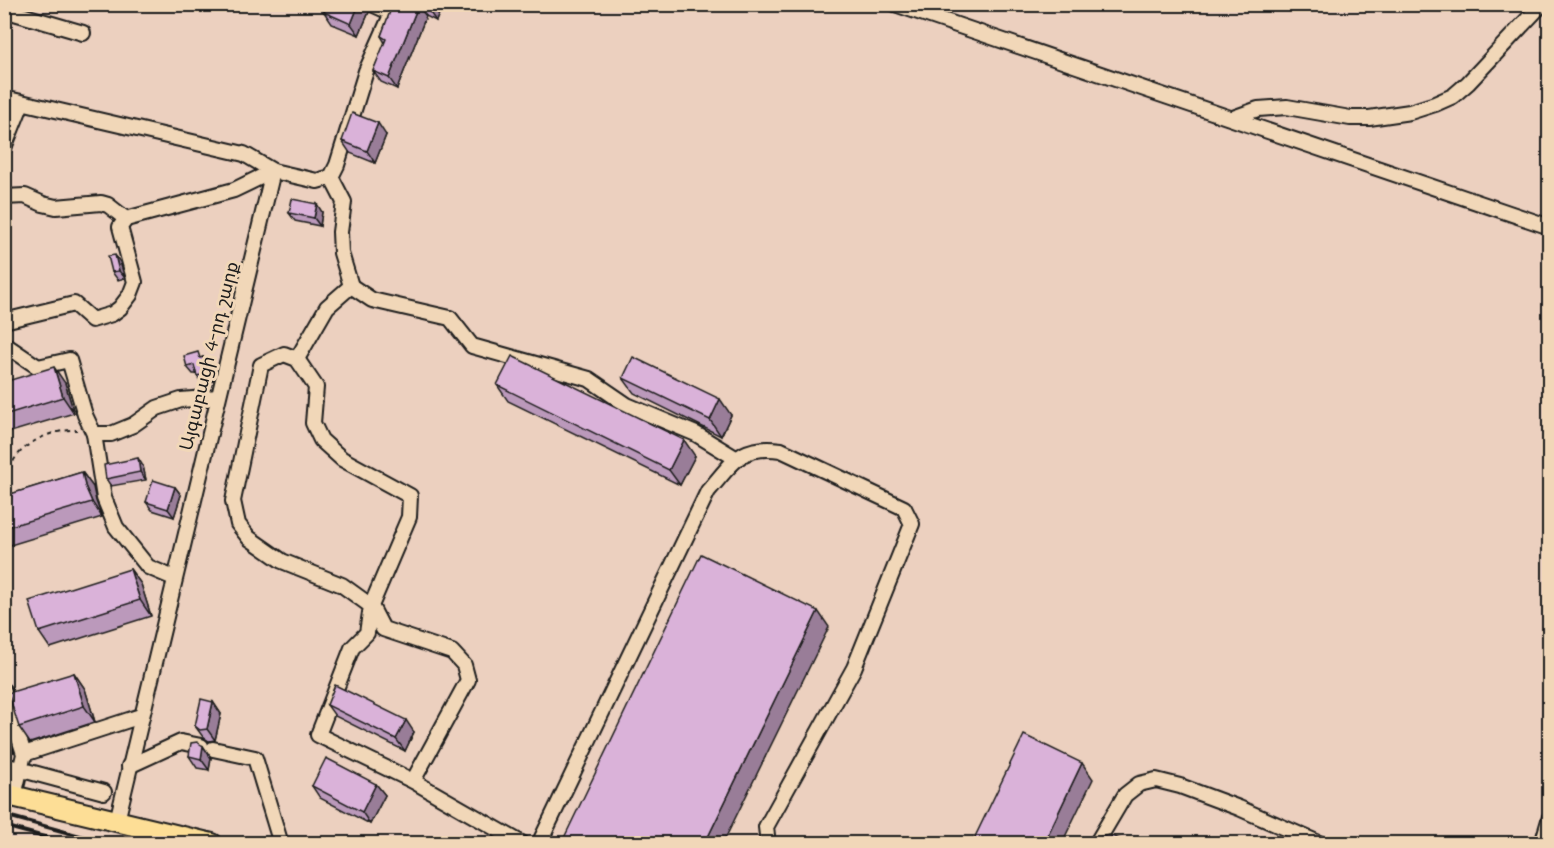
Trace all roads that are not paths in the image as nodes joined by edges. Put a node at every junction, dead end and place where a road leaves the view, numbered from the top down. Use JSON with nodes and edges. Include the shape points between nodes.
{"nodes":[{"id":1,"x":372,"y":4,"type":"edge"},
{"id":2,"x":896,"y":4,"type":"edge"},
{"id":3,"x":1542,"y":4,"type":"edge"},
{"id":4,"x":394,"y":9,"type":"edge"},
{"id":5,"x":4,"y":10,"type":"edge"},
{"id":6,"x":83,"y":33,"type":"dead end"},
{"id":7,"x":4,"y":98,"type":"edge"},
{"id":8,"x":22,"y":103,"type":"junction"},
{"id":9,"x":1233,"y":118,"type":"junction"},
{"id":10,"x":4,"y":148,"type":"edge"},
{"id":11,"x":273,"y":171,"type":"junction"},
{"id":12,"x":331,"y":177,"type":"junction"},
{"id":13,"x":4,"y":197,"type":"edge"},
{"id":14,"x":126,"y":219,"type":"junction"},
{"id":15,"x":1550,"y":226,"type":"edge"},
{"id":16,"x":351,"y":286,"type":"junction"},
{"id":17,"x":4,"y":321,"type":"edge"},
{"id":18,"x":4,"y":344,"type":"edge"},
{"id":19,"x":297,"y":359,"type":"junction"},
{"id":20,"x":218,"y":397,"type":"junction"},
{"id":21,"x":93,"y":432,"type":"junction"},
{"id":22,"x":737,"y":459,"type":"junction"},
{"id":23,"x":174,"y":578,"type":"junction"},
{"id":24,"x":371,"y":606,"type":"junction"},
{"id":25,"x":4,"y":691,"type":"edge"},
{"id":26,"x":141,"y":716,"type":"junction"},
{"id":27,"x":24,"y":754,"type":"junction"},
{"id":28,"x":4,"y":765,"type":"edge"},
{"id":29,"x":129,"y":766,"type":"junction"},
{"id":30,"x":21,"y":770,"type":"junction"},
{"id":31,"x":413,"y":781,"type":"junction"},
{"id":32,"x":104,"y":792,"type":"dead end"},
{"id":33,"x":9,"y":795,"type":"edge"},
{"id":34,"x":1550,"y":817,"type":"edge"},
{"id":35,"x":117,"y":821,"type":"junction"},
{"id":36,"x":1097,"y":841,"type":"edge"},
{"id":37,"x":212,"y":843,"type":"edge"},
{"id":38,"x":281,"y":843,"type":"edge"},
{"id":39,"x":523,"y":843,"type":"edge"},
{"id":40,"x":539,"y":843,"type":"edge"},
{"id":41,"x":768,"y":843,"type":"edge"},
{"id":42,"x":1113,"y":843,"type":"edge"},
{"id":43,"x":1322,"y":843,"type":"edge"},
{"id":44,"x":1542,"y":843,"type":"edge"}],
"edges":[{"from":1,"to":4,"type":"street"},
{"from":2,"to":9,"type":"street"},
{"from":3,"to":9,"type":"street","via":[[1468,83],[1435,104],[1369,118],[1287,107],[1258,109]]},
{"from":4,"to":12,"type":"street","via":[[366,71]]},
{"from":5,"to":6,"type":"street"},
{"from":7,"to":8,"type":"street"},
{"from":8,"to":10,"type":"street"},
{"from":8,"to":11,"type":"street","via":[[244,154]]},
{"from":9,"to":15,"type":"street"},
{"from":11,"to":12,"type":"street","via":[[317,181]]},
{"from":11,"to":14,"type":"street","via":[[234,190]]},
{"from":11,"to":20,"type":"street","name":"Այգաբացի 4-րդ շարք"},
{"from":12,"to":16,"type":"street","via":[[344,201],[341,253]]},
{"from":13,"to":14,"type":"street","via":[[25,196],[56,207],[101,203]]},
{"from":14,"to":17,"type":"street","via":[[120,227],[135,282],[120,308],[92,320],[74,304]]},
{"from":16,"to":19,"type":"street","via":[[327,307]]},
{"from":16,"to":22,"type":"street","via":[[372,300],[450,318],[472,346],[589,379],[627,405],[696,434]]},
{"from":18,"to":21,"type":"street","via":[[38,367],[69,360]]},
{"from":19,"to":24,"type":"street","via":[[316,387],[313,423],[321,440],[342,459],[410,496],[409,518]]},
{"from":19,"to":24,"type":"street","via":[[284,354],[261,364],[233,501],[238,524],[249,538],[282,561],[342,585]]},
{"from":20,"to":21,"type":"street","via":[[181,400],[157,408],[111,434]]},
{"from":20,"to":23,"type":"street","name":"Այգաբացի 4-րդ շարք"},
{"from":21,"to":23,"type":"street","via":[[104,498],[116,527],[148,567]]},
{"from":22,"to":40,"type":"street","via":[[708,491]]},
{"from":22,"to":41,"type":"street","via":[[749,450],[781,450],[904,508],[912,524],[855,668],[766,827]]},
{"from":23,"to":26,"type":"street","name":"Այգաբացի 4-րդ շարք"},
{"from":24,"to":31,"type":"street","via":[[383,629],[452,652],[464,665],[468,680]]},
{"from":24,"to":31,"type":"street","via":[[367,633],[352,648],[318,735]]},
{"from":25,"to":27,"type":"street"},
{"from":26,"to":27,"type":"street"},
{"from":26,"to":29,"type":"street","name":"Այգաբացի 4-րդ շարք"},
{"from":27,"to":30,"type":"street"},
{"from":28,"to":30,"type":"street"},
{"from":29,"to":35,"type":"street","name":"Այգաբացի 4-րդ շարք"},
{"from":29,"to":38,"type":"street","via":[[181,742],[255,758]]},
{"from":30,"to":32,"type":"street"},
{"from":30,"to":33,"type":"street"},
{"from":31,"to":39,"type":"street"},
{"from":33,"to":35,"type":"highway"},
{"from":34,"to":44,"type":"street"},
{"from":35,"to":37,"type":"highway"},
{"from":36,"to":42,"type":"street"},
{"from":36,"to":43,"type":"street","via":[[1125,795],[1139,784],[1156,780],[1239,808]]}]}
